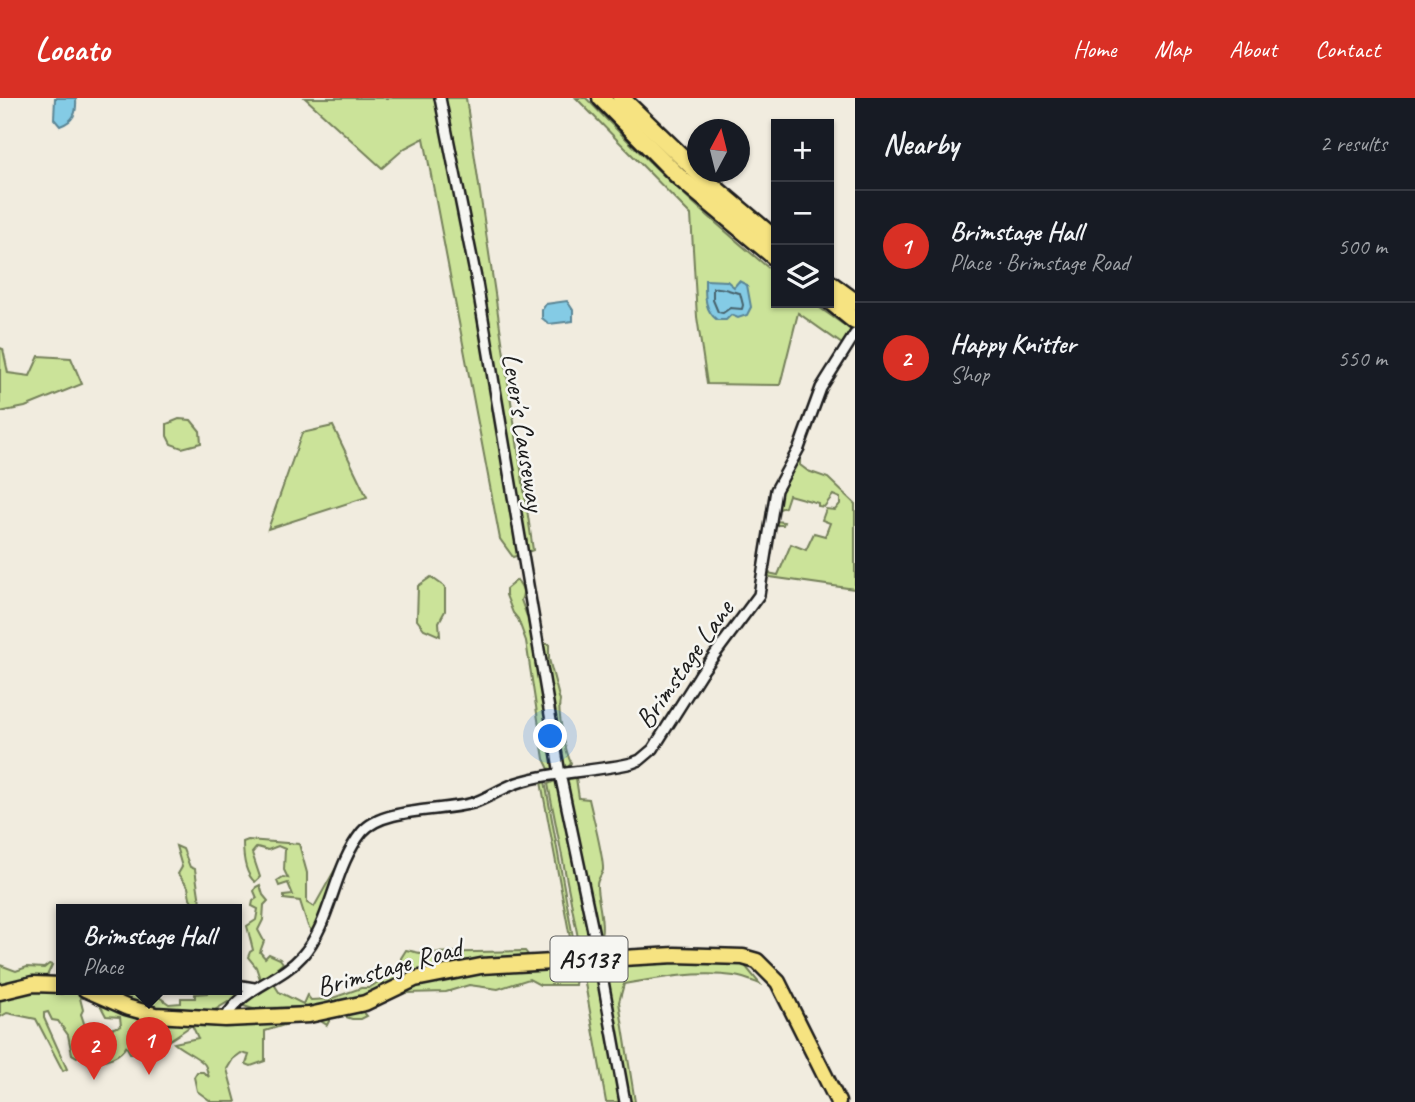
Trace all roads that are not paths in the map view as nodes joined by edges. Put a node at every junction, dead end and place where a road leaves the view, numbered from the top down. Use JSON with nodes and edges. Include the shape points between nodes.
{"nodes":[{"id":1,"x":440,"y":98,"type":"edge"},
{"id":2,"x":601,"y":98,"type":"edge"},
{"id":3,"x":621,"y":98,"type":"edge"},
{"id":4,"x":771,"y":236,"type":"edge"},
{"id":5,"x":771,"y":254,"type":"edge"},
{"id":6,"x":834,"y":287,"type":"edge"},
{"id":7,"x":855,"y":302,"type":"edge"},
{"id":8,"x":834,"y":305,"type":"edge"},
{"id":9,"x":854,"y":325,"type":"edge"},
{"id":10,"x":560,"y":774,"type":"junction"},
{"id":11,"x":598,"y":959,"type":"junction"},
{"id":12,"x":56,"y":984,"type":"edge"},
{"id":13,"x":242,"y":986,"type":"edge"},
{"id":14,"x":254,"y":988,"type":"junction"},
{"id":15,"x":0,"y":992,"type":"edge"},
{"id":16,"x":99,"y":995,"type":"edge"},
{"id":17,"x":225,"y":1019,"type":"junction"},
{"id":18,"x":625,"y":1102,"type":"edge"},
{"id":19,"x":838,"y":1102,"type":"edge"}],
"edges":[{"from":1,"to":10,"type":"street","name":"Lever's Causeway","via":[[477,283]]},
{"from":2,"to":5,"type":"highway","via":[[679,177]]},
{"from":3,"to":4,"type":"highway"},
{"from":6,"to":7,"type":"highway"},
{"from":8,"to":9,"type":"highway"},
{"from":9,"to":10,"type":"street","name":"Brimstage Lane","via":[[776,490],[762,583],[754,604],[701,673],[653,749],[632,764]]},
{"from":10,"to":11,"type":"street","name":"Lever's Causeway"},
{"from":10,"to":14,"type":"street","name":"Brimstage Lane","via":[[517,783],[473,803],[380,819],[364,830],[302,957]]},
{"from":11,"to":17,"type":"main road","name":"Brimstage Road","number":"A5137","via":[[481,966],[415,979],[365,1003],[309,1015]]},
{"from":11,"to":18,"type":"street","name":"Lever's Causeway"},
{"from":11,"to":19,"type":"main road","name":"Brimstage Road","number":"A5137","via":[[701,955],[757,961],[778,982]]},
{"from":12,"to":15,"type":"main road"},
{"from":13,"to":14,"type":"street"},
{"from":14,"to":17,"type":"street","name":"Brimstage Lane","via":[[232,1006]]},
{"from":16,"to":17,"type":"main road","name":"Brimstage Road","number":"A5137","via":[[155,1014]]}]}
